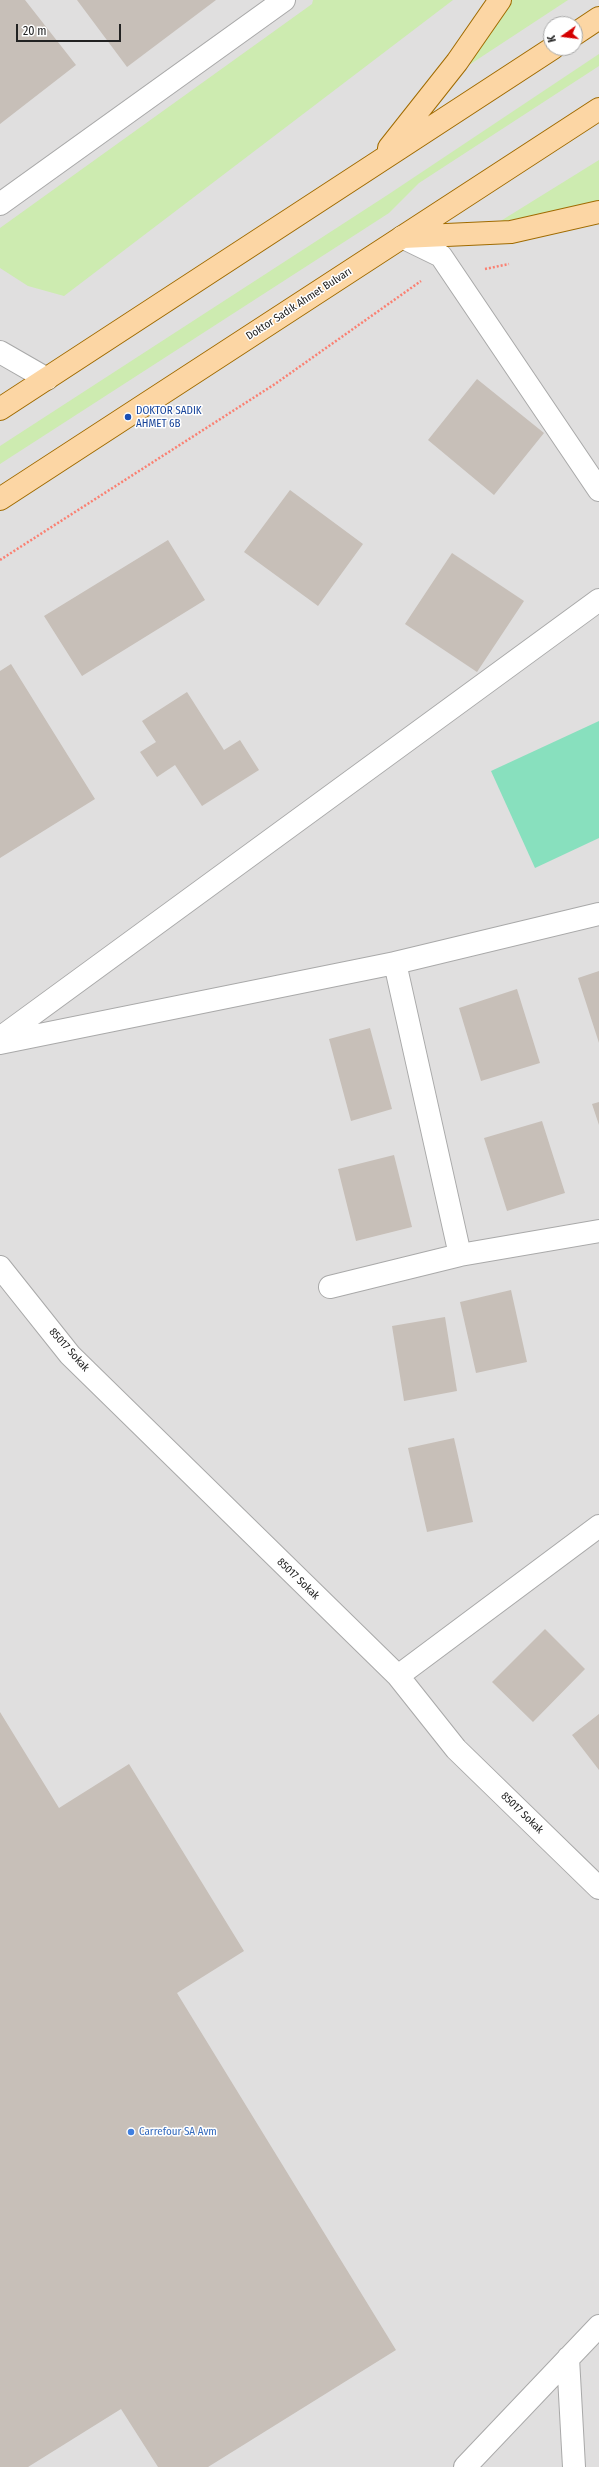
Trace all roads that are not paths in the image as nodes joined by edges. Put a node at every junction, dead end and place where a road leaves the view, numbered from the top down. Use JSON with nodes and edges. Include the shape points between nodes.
{"nodes":[{"id":1,"x":284,"y":0,"type":"edge"},
{"id":2,"x":500,"y":0,"type":"edge"},
{"id":3,"x":599,"y":18,"type":"edge"},
{"id":4,"x":583,"y":29,"type":"edge"},
{"id":5,"x":543,"y":54,"type":"edge"},
{"id":6,"x":599,"y":109,"type":"edge"},
{"id":7,"x":379,"y":161,"type":"junction"},
{"id":8,"x":0,"y":204,"type":"edge"},
{"id":9,"x":599,"y":212,"type":"edge"},
{"id":10,"x":402,"y":237,"type":"junction"},
{"id":11,"x":0,"y":352,"type":"edge"},
{"id":12,"x":47,"y":379,"type":"junction"},
{"id":13,"x":0,"y":409,"type":"edge"},
{"id":14,"x":599,"y":490,"type":"edge"},
{"id":15,"x":0,"y":499,"type":"edge"},
{"id":16,"x":599,"y":600,"type":"edge"},
{"id":17,"x":599,"y":914,"type":"edge"},
{"id":18,"x":395,"y":963,"type":"junction"},
{"id":19,"x":0,"y":1038,"type":"edge"},
{"id":20,"x":0,"y":1043,"type":"edge"},
{"id":21,"x":599,"y":1232,"type":"edge"},
{"id":22,"x":460,"y":1255,"type":"junction"},
{"id":23,"x":0,"y":1267,"type":"edge"},
{"id":24,"x":330,"y":1287,"type":"dead end"},
{"id":25,"x":599,"y":1526,"type":"edge"},
{"id":26,"x":398,"y":1676,"type":"junction"},
{"id":27,"x":594,"y":1875,"type":"edge"},
{"id":28,"x":599,"y":2326,"type":"edge"},
{"id":29,"x":568,"y":2358,"type":"junction"},
{"id":30,"x":465,"y":2467,"type":"edge"},
{"id":31,"x":574,"y":2467,"type":"edge"}],
"edges":[{"from":1,"to":8,"type":"street"},
{"from":2,"to":7,"type":"main road","via":[[457,62]]},
{"from":3,"to":4,"type":"main road"},
{"from":5,"to":7,"type":"main road"},
{"from":6,"to":10,"type":"main road","name":"Doktor Sadık Ahmet Bulvarı"},
{"from":7,"to":12,"type":"main road"},
{"from":9,"to":10,"type":"main road","via":[[510,232]]},
{"from":10,"to":14,"type":"street","via":[[441,256]]},
{"from":10,"to":15,"type":"main road","name":"Doktor Sadık Ahmet Bulvarı"},
{"from":11,"to":12,"type":"street"},
{"from":12,"to":13,"type":"main road"},
{"from":16,"to":19,"type":"street"},
{"from":17,"to":18,"type":"street"},
{"from":18,"to":20,"type":"street"},
{"from":18,"to":22,"type":"street"},
{"from":21,"to":22,"type":"street"},
{"from":22,"to":24,"type":"street"},
{"from":23,"to":26,"type":"street","name":"85017 Sokak","via":[[70,1354]]},
{"from":25,"to":26,"type":"street"},
{"from":26,"to":27,"type":"street","name":"85017 Sokak","via":[[456,1749]]},
{"from":28,"to":29,"type":"street"},
{"from":29,"to":30,"type":"street"},
{"from":29,"to":31,"type":"street"}]}
